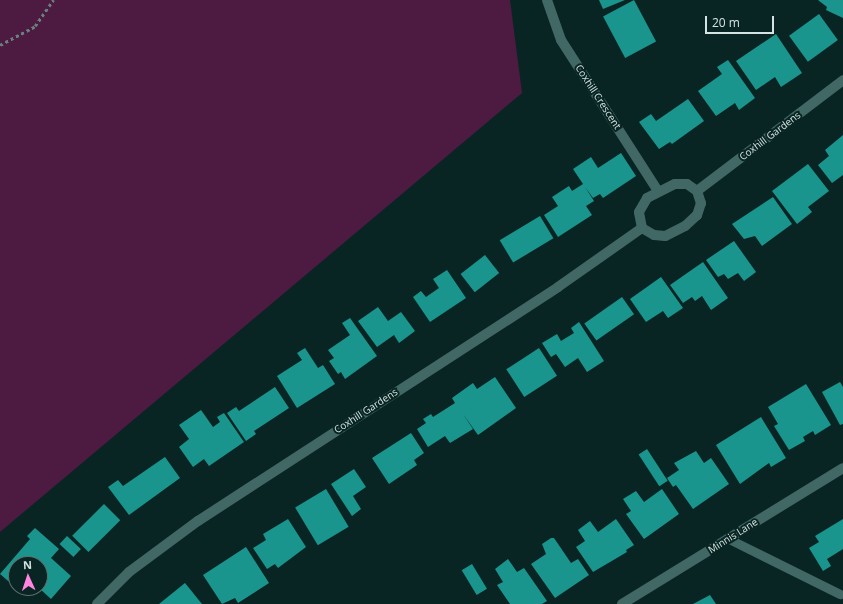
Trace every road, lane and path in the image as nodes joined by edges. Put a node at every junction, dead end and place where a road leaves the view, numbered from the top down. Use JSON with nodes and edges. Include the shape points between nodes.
{"nodes":[{"id":1,"x":53,"y":0,"type":"edge"},
{"id":2,"x":547,"y":0,"type":"edge"},
{"id":3,"x":0,"y":45,"type":"edge"},
{"id":4,"x":843,"y":80,"type":"edge"},
{"id":5,"x":658,"y":191,"type":"junction"},
{"id":6,"x":697,"y":191,"type":"junction"},
{"id":7,"x":642,"y":228,"type":"junction"},
{"id":8,"x":843,"y":468,"type":"edge"},
{"id":9,"x":728,"y":539,"type":"junction"},
{"id":10,"x":840,"y":594,"type":"dead end"},
{"id":11,"x":625,"y":603,"type":"edge"},
{"id":12,"x":97,"y":604,"type":"edge"}],
"edges":[{"from":1,"to":3,"type":"path","via":[[35,26]]},
{"from":2,"to":5,"type":"street","name":"Coxhill Crescent","via":[[561,40]]},
{"from":4,"to":6,"type":"street","name":"Coxhill Gardens"},
{"from":5,"to":6,"type":"street","via":[[675,184],[687,184]]},
{"from":5,"to":7,"type":"street","via":[[647,198],[639,212]]},
{"from":6,"to":7,"type":"street","via":[[701,203],[697,216],[685,226],[665,236],[654,235]]},
{"from":7,"to":12,"type":"street","name":"Coxhill Gardens","via":[[558,287],[192,525],[129,572]]},
{"from":8,"to":9,"type":"street","name":"Minnis Lane"},
{"from":9,"to":10,"type":"lane"},
{"from":9,"to":11,"type":"street","name":"Minnis Lane"}]}
